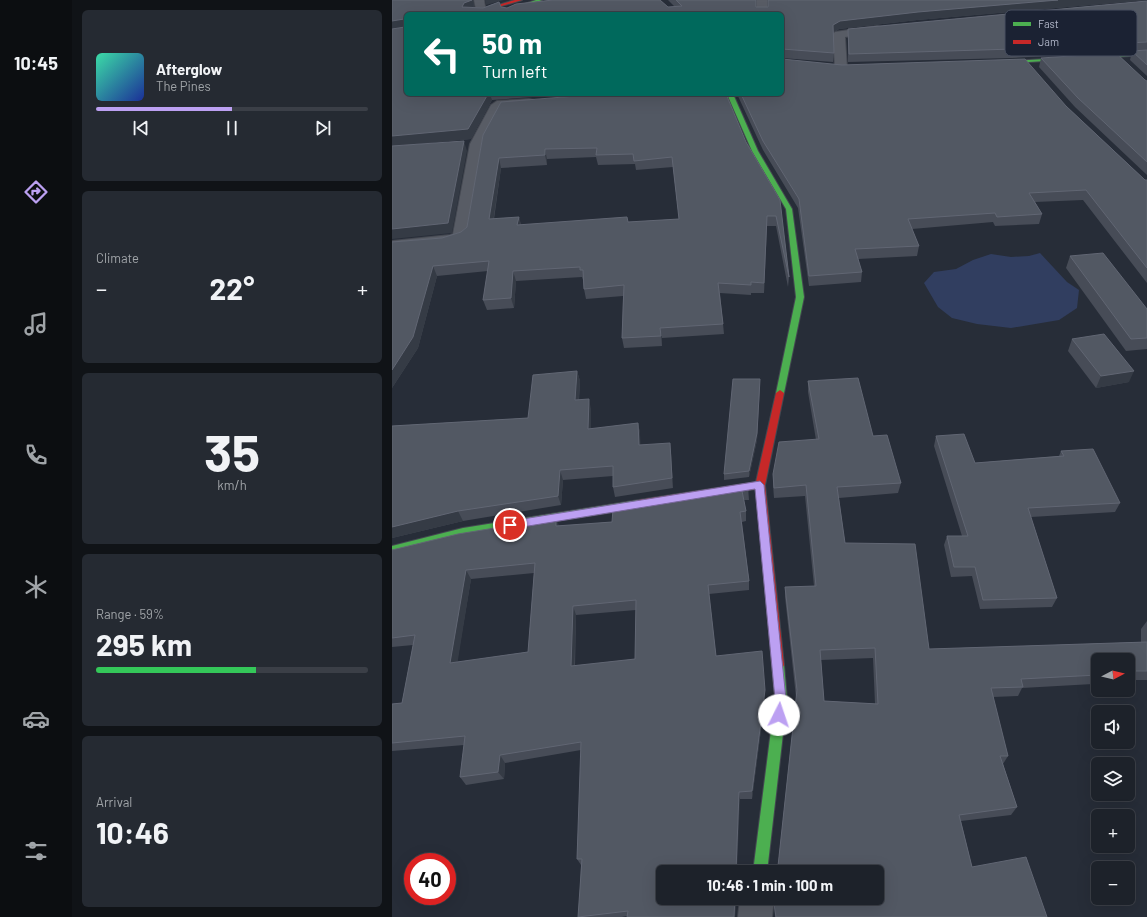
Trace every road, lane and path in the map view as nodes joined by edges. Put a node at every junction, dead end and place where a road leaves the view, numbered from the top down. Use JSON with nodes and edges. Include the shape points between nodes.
{"nodes":[{"id":1,"x":479,"y":0,"type":"edge"},
{"id":2,"x":762,"y":0,"type":"edge"},
{"id":3,"x":543,"y":2,"type":"edge"},
{"id":4,"x":518,"y":4,"type":"edge"},
{"id":5,"x":481,"y":12,"type":"joint"},
{"id":6,"x":498,"y":12,"type":"edge"},
{"id":7,"x":762,"y":12,"type":"edge"},
{"id":8,"x":886,"y":27,"type":"edge"},
{"id":9,"x":1137,"y":54,"type":"edge"},
{"id":10,"x":1147,"y":54,"type":"edge"},
{"id":11,"x":1103,"y":56,"type":"edge"},
{"id":12,"x":1117,"y":56,"type":"edge"},
{"id":13,"x":1026,"y":62,"type":"junction"},
{"id":14,"x":989,"y":63,"type":"edge"},
{"id":15,"x":1126,"y":65,"type":"edge"},
{"id":16,"x":841,"y":68,"type":"edge"},
{"id":17,"x":1036,"y":73,"type":"edge"},
{"id":18,"x":731,"y":96,"type":"edge"},
{"id":19,"x":540,"y":102,"type":"edge"},
{"id":20,"x":477,"y":144,"type":"junction"},
{"id":21,"x":461,"y":145,"type":"edge"},
{"id":22,"x":392,"y":246,"type":"edge"},
{"id":23,"x":760,"y":485,"type":"junction"},
{"id":24,"x":392,"y":550,"type":"edge"},
{"id":25,"x":761,"y":865,"type":"edge"},
{"id":26,"x":756,"y":905,"type":"edge"},
{"id":27,"x":755,"y":917,"type":"edge"}],
"edges":[{"from":1,"to":5,"type":"street"},
{"from":2,"to":7,"type":"street"},
{"from":3,"to":4,"type":"main road"},
{"from":4,"to":5,"type":"main road"},
{"from":4,"to":6,"type":"main road"},
{"from":8,"to":16,"type":"street","via":[[840,33]]},
{"from":9,"to":10,"type":"main road"},
{"from":11,"to":13,"type":"main road"},
{"from":12,"to":15,"type":"street"},
{"from":13,"to":14,"type":"main road"},
{"from":13,"to":17,"type":"street"},
{"from":18,"to":23,"type":"main road","via":[[755,151],[789,209],[800,297]]},
{"from":19,"to":20,"type":"street","via":[[498,105]]},
{"from":20,"to":21,"type":"street"},
{"from":20,"to":22,"type":"street","via":[[461,236],[454,240]]},
{"from":23,"to":24,"type":"main road","via":[[463,532]]},
{"from":23,"to":25,"type":"main road","via":[[780,699]]},
{"from":26,"to":27,"type":"street"}]}
